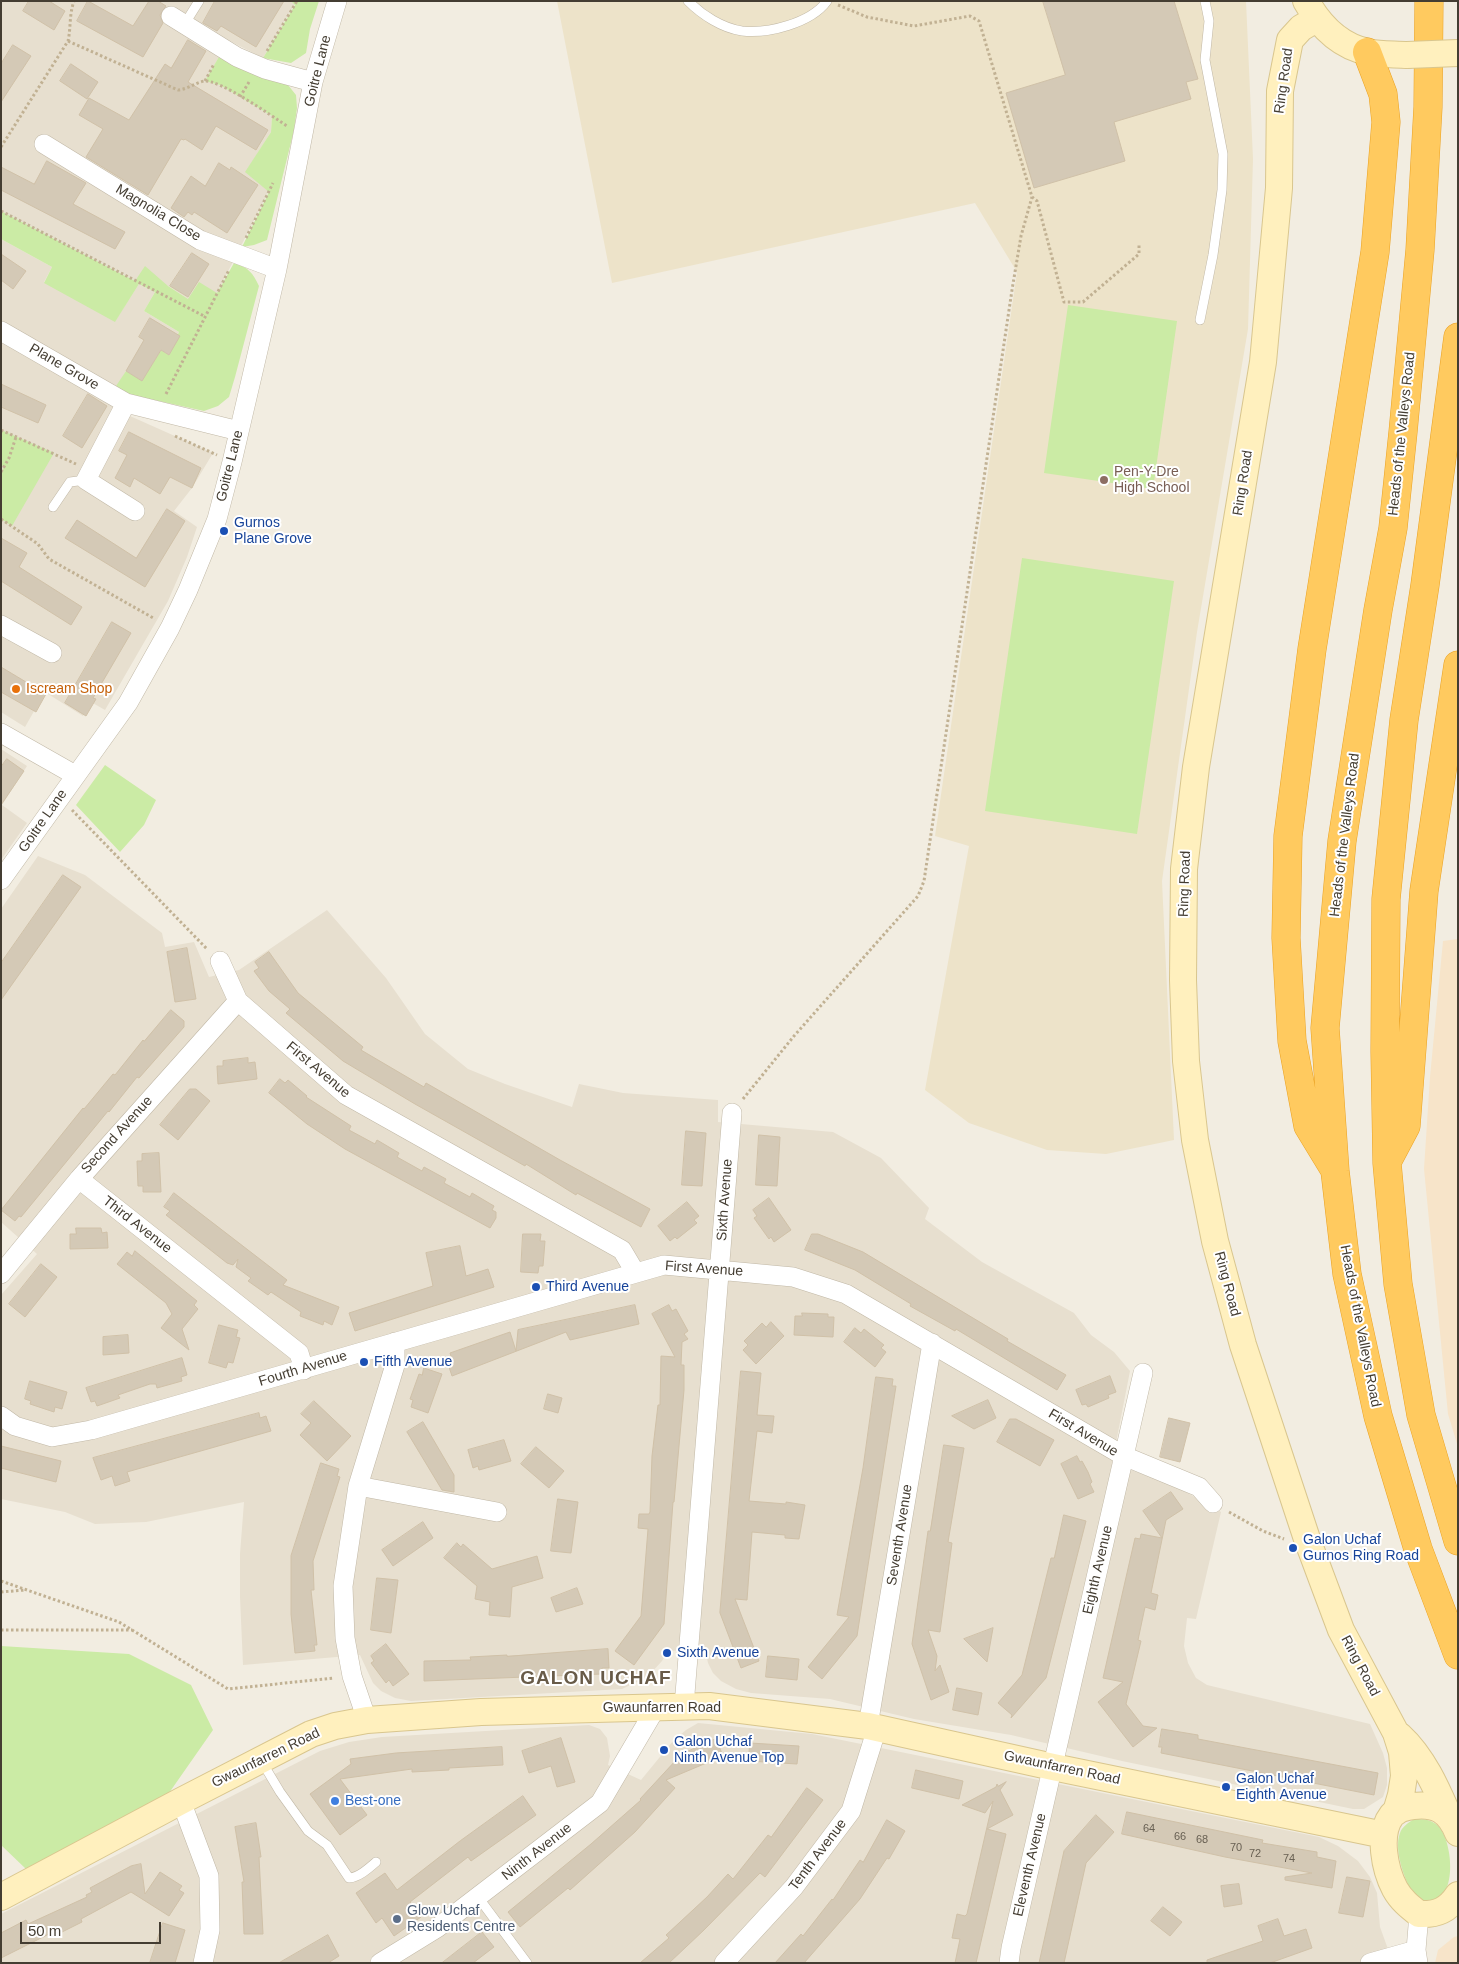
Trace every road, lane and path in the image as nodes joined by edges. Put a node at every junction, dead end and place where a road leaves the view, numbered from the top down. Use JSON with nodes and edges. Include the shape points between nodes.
{"nodes":[{"id":1,"x":74,"y":1,"type":"edge"},
{"id":2,"x":199,"y":1,"type":"edge"},
{"id":3,"x":337,"y":1,"type":"edge"},
{"id":4,"x":688,"y":1,"type":"edge"},
{"id":5,"x":827,"y":1,"type":"edge"},
{"id":6,"x":831,"y":1,"type":"edge"},
{"id":7,"x":1205,"y":1,"type":"edge"},
{"id":8,"x":1429,"y":1,"type":"edge"},
{"id":9,"x":1311,"y":10,"type":"edge"},
{"id":10,"x":178,"y":20,"type":"joint"},
{"id":11,"x":68,"y":41,"type":"junction"},
{"id":12,"x":1368,"y":52,"type":"junction"},
{"id":13,"x":1458,"y":53,"type":"edge"},
{"id":14,"x":313,"y":82,"type":"junction"},
{"id":15,"x":294,"y":130,"type":"dead end"},
{"id":16,"x":44,"y":144,"type":"dead end"},
{"id":17,"x":1,"y":147,"type":"edge"},
{"id":18,"x":275,"y":179,"type":"dead end"},
{"id":19,"x":1032,"y":197,"type":"junction"},
{"id":20,"x":1,"y":211,"type":"edge"},
{"id":21,"x":1139,"y":243,"type":"dead end"},
{"id":22,"x":238,"y":254,"type":"junction"},
{"id":23,"x":277,"y":269,"type":"junction"},
{"id":24,"x":204,"y":316,"type":"junction"},
{"id":25,"x":1200,"y":320,"type":"dead end"},
{"id":26,"x":1,"y":332,"type":"edge"},
{"id":27,"x":1458,"y":337,"type":"edge"},
{"id":28,"x":126,"y":403,"type":"junction"},
{"id":29,"x":159,"y":410,"type":"junction"},
{"id":30,"x":1,"y":430,"type":"edge"},
{"id":31,"x":239,"y":432,"type":"junction"},
{"id":32,"x":16,"y":437,"type":"junction"},
{"id":33,"x":1,"y":472,"type":"edge"},
{"id":34,"x":88,"y":475,"type":"junction"},
{"id":35,"x":53,"y":507,"type":"dead end"},
{"id":36,"x":135,"y":510,"type":"dead end"},
{"id":37,"x":1,"y":520,"type":"edge"},
{"id":38,"x":1,"y":625,"type":"edge"},
{"id":39,"x":170,"y":628,"type":"junction"},
{"id":40,"x":52,"y":653,"type":"dead end"},
{"id":41,"x":1458,"y":664,"type":"edge"},
{"id":42,"x":1,"y":733,"type":"edge"},
{"id":43,"x":75,"y":775,"type":"junction"},
{"id":44,"x":59,"y":797,"type":"junction"},
{"id":45,"x":1,"y":880,"type":"edge"},
{"id":46,"x":220,"y":961,"type":"joint"},
{"id":47,"x":238,"y":1001,"type":"junction"},
{"id":48,"x":732,"y":1113,"type":"joint"},
{"id":49,"x":1386,"y":1163,"type":"junction"},
{"id":50,"x":1335,"y":1171,"type":"junction"},
{"id":51,"x":79,"y":1179,"type":"junction"},
{"id":52,"x":720,"y":1269,"type":"junction"},
{"id":53,"x":635,"y":1272,"type":"junction"},
{"id":54,"x":1,"y":1274,"type":"edge"},
{"id":55,"x":395,"y":1342,"type":"junction"},
{"id":56,"x":932,"y":1343,"type":"junction"},
{"id":57,"x":304,"y":1370,"type":"junction"},
{"id":58,"x":1143,"y":1373,"type":"dead end"},
{"id":59,"x":1,"y":1416,"type":"edge"},
{"id":60,"x":1124,"y":1456,"type":"junction"},
{"id":61,"x":358,"y":1486,"type":"junction"},
{"id":62,"x":1213,"y":1503,"type":"joint"},
{"id":63,"x":497,"y":1512,"type":"dead end"},
{"id":64,"x":1307,"y":1539,"type":"junction"},
{"id":65,"x":1458,"y":1541,"type":"edge"},
{"id":66,"x":1,"y":1581,"type":"edge"},
{"id":67,"x":28,"y":1590,"type":"junction"},
{"id":68,"x":1,"y":1592,"type":"edge"},
{"id":69,"x":1,"y":1630,"type":"edge"},
{"id":70,"x":132,"y":1630,"type":"junction"},
{"id":71,"x":1458,"y":1655,"type":"edge"},
{"id":72,"x":352,"y":1676,"type":"junction"},
{"id":73,"x":657,"y":1706,"type":"junction"},
{"id":74,"x":684,"y":1706,"type":"junction"},
{"id":75,"x":367,"y":1720,"type":"junction"},
{"id":76,"x":873,"y":1727,"type":"junction"},
{"id":77,"x":1396,"y":1732,"type":"junction"},
{"id":78,"x":260,"y":1759,"type":"junction"},
{"id":79,"x":1053,"y":1767,"type":"junction"},
{"id":80,"x":181,"y":1801,"type":"junction"},
{"id":81,"x":1396,"y":1812,"type":"junction"},
{"id":82,"x":1453,"y":1825,"type":"edge"},
{"id":83,"x":1384,"y":1835,"type":"junction"},
{"id":84,"x":376,"y":1862,"type":"dead end"},
{"id":85,"x":1,"y":1897,"type":"edge"},
{"id":86,"x":478,"y":1897,"type":"junction"},
{"id":87,"x":1444,"y":1910,"type":"edge"},
{"id":88,"x":1417,"y":1956,"type":"edge"},
{"id":89,"x":203,"y":1963,"type":"edge"},
{"id":90,"x":380,"y":1963,"type":"edge"},
{"id":91,"x":528,"y":1963,"type":"edge"},
{"id":92,"x":724,"y":1963,"type":"edge"},
{"id":93,"x":1009,"y":1963,"type":"edge"},
{"id":94,"x":1370,"y":1963,"type":"edge"}],
"edges":[{"from":1,"to":11,"type":"path"},
{"from":2,"to":10,"type":"lane"},
{"from":3,"to":14,"type":"street","name":"Goitre Lane"},
{"from":4,"to":5,"type":"lane","via":[[714,21],[741,31],[772,30],[799,21],[822,8]]},
{"from":6,"to":19,"type":"path","via":[[866,17],[914,26],[970,16],[980,22]]},
{"from":7,"to":25,"type":"lane","via":[[1209,21],[1205,60],[1224,154],[1213,255]]},
{"from":8,"to":50,"type":"highway","name":"Heads of the Valleys Road","via":[[1428,107],[1420,250],[1404,423],[1393,528],[1342,841],[1325,1028]]},
{"from":9,"to":12,"type":"street","via":[[1336,39]]},
{"from":9,"to":64,"type":"street","name":"Ring Road","via":[[1290,40],[1280,91],[1278,188],[1263,362],[1196,767],[1184,869],[1183,980],[1186,1061],[1195,1140],[1215,1240],[1243,1345]]},
{"from":10,"to":14,"type":"street","via":[[237,57]]},
{"from":11,"to":15,"type":"path","via":[[178,90],[205,81],[220,85]]},
{"from":11,"to":17,"type":"path"},
{"from":12,"to":13,"type":"street","bridge":true,"via":[[1407,55]]},
{"from":12,"to":50,"type":"highway","via":[[1383,94],[1386,122],[1375,252],[1312,649],[1288,836],[1286,938],[1292,1041],[1308,1126]]},
{"from":14,"to":23,"type":"street","name":"Goitre Lane"},
{"from":16,"to":22,"type":"street","name":"Magnolia Close","via":[[200,240]]},
{"from":18,"to":22,"type":"path"},
{"from":19,"to":21,"type":"path","via":[[1036,201],[1064,302],[1083,302],[1139,254]]},
{"from":19,"to":48,"type":"path","via":[[1012,290],[924,881],[918,896],[794,1036]]},
{"from":20,"to":24,"type":"path"},
{"from":22,"to":23,"type":"street","name":"Magnolia Close"},
{"from":22,"to":24,"type":"path"},
{"from":23,"to":31,"type":"street","name":"Goitre Lane"},
{"from":24,"to":29,"type":"path"},
{"from":26,"to":28,"type":"street","name":"Plane Grove"},
{"from":27,"to":49,"type":"highway","via":[[1404,720],[1386,899]]},
{"from":28,"to":29,"type":"street","name":"Plane Grove"},
{"from":28,"to":34,"type":"street"},
{"from":29,"to":31,"type":"street","name":"Plane Grove"},
{"from":30,"to":32,"type":"path"},
{"from":31,"to":39,"type":"street","name":"Goitre Lane","via":[[217,519]]},
{"from":32,"to":33,"type":"path"},
{"from":32,"to":34,"type":"path"},
{"from":34,"to":35,"type":"lane","via":[[70,482]]},
{"from":34,"to":36,"type":"street"},
{"from":37,"to":39,"type":"path","via":[[38,544],[49,559]]},
{"from":38,"to":40,"type":"street"},
{"from":39,"to":43,"type":"street","name":"Goitre Lane","via":[[128,703]]},
{"from":41,"to":49,"type":"highway","via":[[1424,891],[1406,1126]]},
{"from":42,"to":43,"type":"street"},
{"from":43,"to":44,"type":"street","name":"Goitre Lane"},
{"from":44,"to":45,"type":"street","name":"Goitre Lane"},
{"from":44,"to":46,"type":"path"},
{"from":46,"to":47,"type":"street","name":"First Avenue"},
{"from":47,"to":51,"type":"street","name":"Second Avenue"},
{"from":47,"to":53,"type":"street","name":"First Avenue","via":[[346,1095],[622,1250]]},
{"from":48,"to":52,"type":"street","name":"Sixth Avenue"},
{"from":49,"to":65,"type":"highway","via":[[1398,1284],[1421,1415]]},
{"from":50,"to":71,"type":"highway","name":"Heads of the Valleys Road","via":[[1347,1274],[1378,1416],[1418,1548]]},
{"from":51,"to":54,"type":"street","name":"Second Avenue"},
{"from":51,"to":57,"type":"street","name":"Third Avenue","via":[[299,1354]]},
{"from":52,"to":53,"type":"street","name":"First Avenue","via":[[664,1265]]},
{"from":52,"to":56,"type":"street","name":"First Avenue","via":[[793,1277],[846,1294]]},
{"from":52,"to":74,"type":"street","name":"Sixth Avenue"},
{"from":53,"to":55,"type":"street","name":"Fourth Avenue"},
{"from":55,"to":57,"type":"street","name":"Fourth Avenue"},
{"from":55,"to":61,"type":"street","via":[[395,1366]]},
{"from":56,"to":60,"type":"street","name":"First Avenue"},
{"from":56,"to":76,"type":"street","name":"Seventh Avenue"},
{"from":57,"to":59,"type":"street","name":"Fourth Avenue","via":[[90,1430],[52,1437],[16,1426]]},
{"from":58,"to":60,"type":"street","name":"Eighth Avenue"},
{"from":60,"to":62,"type":"street","name":"First Avenue","via":[[1199,1487]]},
{"from":60,"to":79,"type":"street","name":"Eighth Avenue"},
{"from":61,"to":63,"type":"street"},
{"from":61,"to":72,"type":"street","via":[[343,1586],[345,1638]]},
{"from":62,"to":64,"type":"path","via":[[1295,1543]]},
{"from":64,"to":77,"type":"street","name":"Ring Road","via":[[1341,1630]]},
{"from":66,"to":67,"type":"path"},
{"from":67,"to":68,"type":"path"},
{"from":67,"to":70,"type":"path","via":[[120,1622]]},
{"from":69,"to":70,"type":"path"},
{"from":70,"to":72,"type":"path","via":[[228,1689]]},
{"from":72,"to":75,"type":"street"},
{"from":73,"to":74,"type":"street","name":"Gwaunfarren Road"},
{"from":73,"to":75,"type":"street","name":"Gwaunfarren Road"},
{"from":73,"to":86,"type":"street","name":"Ninth Avenue","via":[[600,1803]]},
{"from":74,"to":76,"type":"street","name":"Gwaunfarren Road","via":[[709,1706]]},
{"from":75,"to":78,"type":"street","name":"Gwaunfarren Road","via":[[310,1734]]},
{"from":76,"to":79,"type":"street","name":"Gwaunfarren Road"},
{"from":76,"to":92,"type":"street","name":"Tenth Avenue","via":[[851,1811],[794,1888]]},
{"from":77,"to":81,"type":"street","name":"Ring Road","via":[[1404,1776]]},
{"from":77,"to":82,"type":"street","name":"Ring Road","via":[[1412,1747]]},
{"from":78,"to":80,"type":"street","name":"Gwaunfarren Road"},
{"from":78,"to":84,"type":"lane","via":[[308,1831],[327,1845],[349,1878]]},
{"from":79,"to":83,"type":"street","name":"Gwaunfarren Road"},
{"from":79,"to":93,"type":"street","name":"Eleventh Avenue"},
{"from":80,"to":85,"type":"street","name":"Gwaunfarren Road"},
{"from":80,"to":89,"type":"street","via":[[209,1876],[210,1930]]},
{"from":81,"to":82,"type":"street","via":[[1428,1804],[1439,1808]]},
{"from":81,"to":83,"type":"street","name":"Ring Road","via":[[1390,1818]]},
{"from":83,"to":87,"type":"street","via":[[1383,1846],[1395,1889],[1404,1902]]},
{"from":86,"to":90,"type":"street","name":"Ninth Avenue","via":[[437,1928]]},
{"from":86,"to":91,"type":"lane"},
{"from":87,"to":88,"type":"street"},
{"from":88,"to":94,"type":"street"}]}
